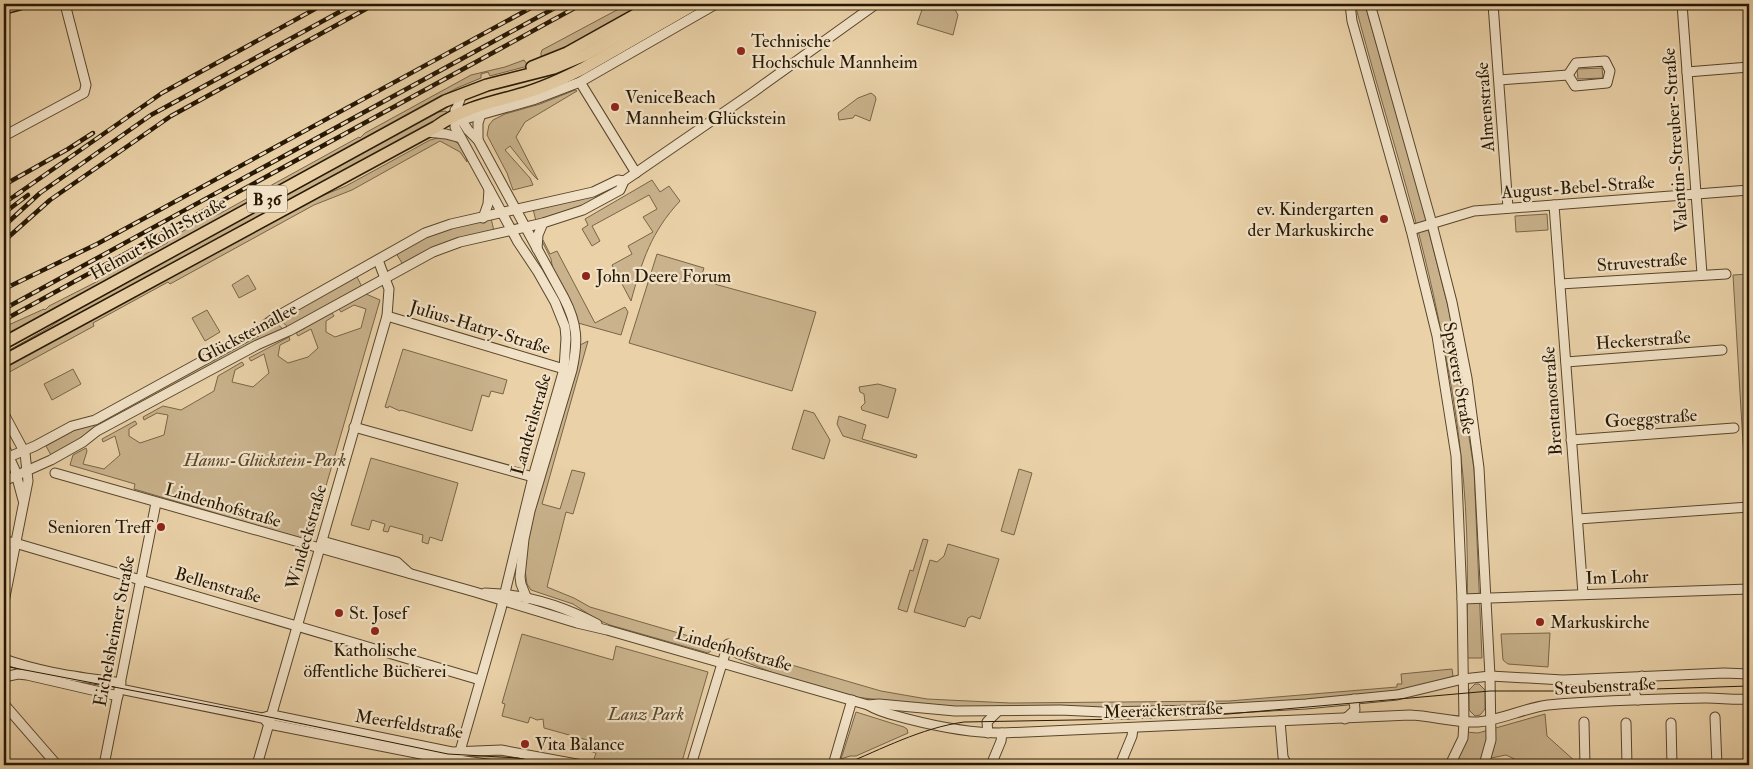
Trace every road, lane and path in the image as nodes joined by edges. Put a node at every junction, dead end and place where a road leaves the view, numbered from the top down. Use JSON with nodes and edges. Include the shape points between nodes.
{"nodes":[{"id":1,"x":19,"y":4,"type":"edge"},
{"id":2,"x":65,"y":4,"type":"edge"},
{"id":3,"x":675,"y":4,"type":"edge"},
{"id":4,"x":695,"y":4,"type":"edge"},
{"id":5,"x":716,"y":4,"type":"edge"},
{"id":6,"x":876,"y":4,"type":"edge"},
{"id":7,"x":1350,"y":4,"type":"edge"},
{"id":8,"x":1370,"y":4,"type":"edge"},
{"id":9,"x":1493,"y":4,"type":"edge"},
{"id":10,"x":1682,"y":4,"type":"edge"},
{"id":11,"x":4,"y":8,"type":"edge"},
{"id":12,"x":656,"y":9,"type":"edge"},
{"id":13,"x":1749,"y":66,"type":"edge"},
{"id":14,"x":1687,"y":72,"type":"junction"},
{"id":15,"x":1568,"y":75,"type":"junction"},
{"id":16,"x":1499,"y":80,"type":"junction"},
{"id":17,"x":580,"y":82,"type":"junction"},
{"id":18,"x":462,"y":94,"type":"junction"},
{"id":19,"x":446,"y":101,"type":"junction"},
{"id":20,"x":486,"y":103,"type":"junction"},
{"id":21,"x":480,"y":115,"type":"junction"},
{"id":22,"x":457,"y":116,"type":"junction"},
{"id":23,"x":431,"y":129,"type":"junction"},
{"id":24,"x":4,"y":136,"type":"edge"},
{"id":25,"x":461,"y":138,"type":"junction"},
{"id":26,"x":478,"y":140,"type":"junction"},
{"id":27,"x":636,"y":173,"type":"junction"},
{"id":28,"x":624,"y":181,"type":"junction"},
{"id":29,"x":489,"y":189,"type":"junction"},
{"id":30,"x":1749,"y":190,"type":"edge"},
{"id":31,"x":1696,"y":194,"type":"junction"},
{"id":32,"x":1554,"y":205,"type":"junction"},
{"id":33,"x":1508,"y":208,"type":"junction"},
{"id":34,"x":516,"y":210,"type":"junction"},
{"id":35,"x":502,"y":214,"type":"junction"},
{"id":36,"x":482,"y":218,"type":"junction"},
{"id":37,"x":543,"y":223,"type":"junction"},
{"id":38,"x":1432,"y":224,"type":"junction"},
{"id":39,"x":525,"y":227,"type":"junction"},
{"id":40,"x":512,"y":230,"type":"junction"},
{"id":41,"x":1411,"y":230,"type":"junction"},
{"id":42,"x":537,"y":249,"type":"junction"},
{"id":43,"x":378,"y":260,"type":"junction"},
{"id":44,"x":1702,"y":274,"type":"junction"},
{"id":45,"x":1726,"y":274,"type":"dead end"},
{"id":46,"x":385,"y":278,"type":"junction"},
{"id":47,"x":1560,"y":284,"type":"junction"},
{"id":48,"x":386,"y":316,"type":"junction"},
{"id":49,"x":4,"y":343,"type":"edge"},
{"id":50,"x":1722,"y":350,"type":"dead end"},
{"id":51,"x":4,"y":361,"type":"edge"},
{"id":52,"x":1566,"y":362,"type":"junction"},
{"id":53,"x":564,"y":369,"type":"junction"},
{"id":54,"x":4,"y":414,"type":"edge"},
{"id":55,"x":354,"y":427,"type":"junction"},
{"id":56,"x":1734,"y":428,"type":"dead end"},
{"id":57,"x":1571,"y":440,"type":"junction"},
{"id":58,"x":4,"y":446,"type":"edge"},
{"id":59,"x":24,"y":451,"type":"junction"},
{"id":60,"x":7,"y":458,"type":"edge"},
{"id":61,"x":28,"y":470,"type":"junction"},
{"id":62,"x":55,"y":474,"type":"dead end"},
{"id":63,"x":17,"y":475,"type":"junction"},
{"id":64,"x":532,"y":477,"type":"junction"},
{"id":65,"x":4,"y":481,"type":"edge"},
{"id":66,"x":156,"y":503,"type":"junction"},
{"id":67,"x":24,"y":506,"type":"junction"},
{"id":68,"x":1749,"y":507,"type":"edge"},
{"id":69,"x":1578,"y":518,"type":"junction"},
{"id":70,"x":4,"y":541,"type":"edge"},
{"id":71,"x":16,"y":543,"type":"junction"},
{"id":72,"x":320,"y":545,"type":"junction"},
{"id":73,"x":141,"y":580,"type":"junction"},
{"id":74,"x":1749,"y":589,"type":"edge"},
{"id":75,"x":1583,"y":594,"type":"junction"},
{"id":76,"x":1486,"y":597,"type":"junction"},
{"id":77,"x":503,"y":598,"type":"junction"},
{"id":78,"x":527,"y":599,"type":"junction"},
{"id":79,"x":1462,"y":599,"type":"junction"},
{"id":80,"x":4,"y":602,"type":"edge"},
{"id":81,"x":297,"y":626,"type":"junction"},
{"id":82,"x":607,"y":630,"type":"junction"},
{"id":83,"x":728,"y":644,"type":"dead end"},
{"id":84,"x":4,"y":659,"type":"edge"},
{"id":85,"x":722,"y":663,"type":"junction"},
{"id":86,"x":1749,"y":674,"type":"edge"},
{"id":87,"x":1490,"y":676,"type":"junction"},
{"id":88,"x":1642,"y":676,"type":"junction"},
{"id":89,"x":4,"y":677,"type":"edge"},
{"id":90,"x":1464,"y":679,"type":"junction"},
{"id":91,"x":480,"y":680,"type":"junction"},
{"id":92,"x":120,"y":690,"type":"junction"},
{"id":93,"x":1354,"y":699,"type":"junction"},
{"id":94,"x":1749,"y":699,"type":"edge"},
{"id":95,"x":852,"y":700,"type":"junction"},
{"id":96,"x":1638,"y":700,"type":"junction"},
{"id":97,"x":4,"y":704,"type":"edge"},
{"id":98,"x":868,"y":705,"type":"junction"},
{"id":99,"x":998,"y":711,"type":"junction"},
{"id":100,"x":1715,"y":717,"type":"dead end"},
{"id":101,"x":267,"y":719,"type":"junction"},
{"id":102,"x":1345,"y":719,"type":"junction"},
{"id":103,"x":1491,"y":720,"type":"junction"},
{"id":104,"x":1280,"y":721,"type":"junction"},
{"id":105,"x":1464,"y":722,"type":"junction"},
{"id":106,"x":1584,"y":722,"type":"dead end"},
{"id":107,"x":1626,"y":723,"type":"dead end"},
{"id":108,"x":1671,"y":723,"type":"dead end"},
{"id":109,"x":1133,"y":728,"type":"junction"},
{"id":110,"x":988,"y":733,"type":"junction"},
{"id":111,"x":1002,"y":733,"type":"junction"},
{"id":112,"x":458,"y":759,"type":"edge"},
{"id":113,"x":831,"y":764,"type":"edge"},
{"id":114,"x":57,"y":765,"type":"edge"},
{"id":115,"x":104,"y":765,"type":"edge"},
{"id":116,"x":257,"y":765,"type":"edge"},
{"id":117,"x":494,"y":765,"type":"edge"},
{"id":118,"x":582,"y":765,"type":"edge"},
{"id":119,"x":691,"y":765,"type":"edge"},
{"id":120,"x":991,"y":765,"type":"edge"},
{"id":121,"x":1120,"y":765,"type":"edge"},
{"id":122,"x":1288,"y":765,"type":"edge"},
{"id":123,"x":1450,"y":765,"type":"edge"},
{"id":124,"x":1484,"y":765,"type":"edge"},
{"id":125,"x":1585,"y":765,"type":"edge"},
{"id":126,"x":1627,"y":765,"type":"edge"},
{"id":127,"x":1672,"y":765,"type":"edge"},
{"id":128,"x":1717,"y":765,"type":"edge"}],
"edges":[{"from":1,"to":11,"type":"main road"},
{"from":2,"to":24,"type":"street","via":[[82,65],[86,85],[84,93]]},
{"from":3,"to":12,"type":"main road"},
{"from":4,"to":20,"type":"main road","number":"B 36","via":[[582,69],[526,93]]},
{"from":5,"to":17,"type":"street"},
{"from":6,"to":27,"type":"street"},
{"from":7,"to":41,"type":"street","name":"Speyerer Straße"},
{"from":8,"to":38,"type":"street","name":"Speyerer Straße"},
{"from":9,"to":16,"type":"street","name":"Almenstraße"},
{"from":10,"to":14,"type":"street","name":"Valentin-Streuber-Straße"},
{"from":12,"to":18,"type":"main road","number":"B 36","via":[[599,49],[554,68]]},
{"from":12,"to":19,"type":"main road","via":[[536,66],[474,83]]},
{"from":13,"to":14,"type":"street"},
{"from":14,"to":31,"type":"street","name":"Valentin-Streuber-Straße"},
{"from":15,"to":15,"type":"street","via":[[1575,86],[1607,83],[1610,71],[1605,61],[1576,63]]},
{"from":15,"to":16,"type":"street"},
{"from":16,"to":33,"type":"street","name":"Almenstraße"},
{"from":17,"to":21,"type":"street"},
{"from":17,"to":27,"type":"street"},
{"from":18,"to":19,"type":"main road","name":"Helmut-Kohl-Straße","number":"B 36"},
{"from":18,"to":22,"type":"street"},
{"from":19,"to":22,"type":"street","name":"Landteilstraße"},
{"from":19,"to":49,"type":"main road","name":"Helmut-Kohl-Straße","number":"B 36"},
{"from":20,"to":21,"type":"street"},
{"from":20,"to":22,"type":"main road","number":"B 36"},
{"from":21,"to":22,"type":"street"},
{"from":21,"to":26,"type":"street"},
{"from":22,"to":23,"type":"main road","name":"Helmut-Kohl-Straße","number":"B 36"},
{"from":22,"to":25,"type":"street","name":"Landteilstraße"},
{"from":22,"to":26,"type":"street","name":"Landteilstraße"},
{"from":23,"to":25,"type":"street"},
{"from":23,"to":51,"type":"main road","name":"Helmut-Kohl-Straße","number":"B 36"},
{"from":25,"to":29,"type":"street","name":"Landteilstraße"},
{"from":26,"to":34,"type":"street","name":"Landteilstraße"},
{"from":27,"to":28,"type":"street"},
{"from":28,"to":34,"type":"street","name":"Glücksteinallee","via":[[618,180],[593,192]]},
{"from":28,"to":37,"type":"street","name":"Glücksteinallee","via":[[620,190],[583,210]]},
{"from":29,"to":35,"type":"street","name":"Landteilstraße"},
{"from":29,"to":36,"type":"street","via":[[488,208]]},
{"from":30,"to":31,"type":"street","name":"August-Bebel-Straße"},
{"from":31,"to":32,"type":"street","name":"August-Bebel-Straße"},
{"from":31,"to":44,"type":"street","name":"Valentin-Streuber-Straße"},
{"from":32,"to":33,"type":"street","name":"August-Bebel-Straße"},
{"from":32,"to":47,"type":"street","name":"Brentanostraße"},
{"from":33,"to":38,"type":"street","name":"August-Bebel-Straße","via":[[1474,212]]},
{"from":34,"to":35,"type":"street","name":"Glücksteinallee"},
{"from":34,"to":39,"type":"street","name":"Landteilstraße"},
{"from":35,"to":36,"type":"street","name":"Glücksteinallee"},
{"from":35,"to":40,"type":"street","name":"Landteilstraße"},
{"from":36,"to":43,"type":"street","name":"Glücksteinallee","via":[[431,231]]},
{"from":37,"to":39,"type":"street","name":"Glücksteinallee"},
{"from":37,"to":42,"type":"street"},
{"from":38,"to":41,"type":"street","name":"August-Bebel-Straße"},
{"from":38,"to":76,"type":"street","name":"Speyerer Straße","via":[[1467,378],[1479,468]]},
{"from":39,"to":40,"type":"street","name":"Glücksteinallee"},
{"from":39,"to":42,"type":"street","name":"Landteilstraße"},
{"from":40,"to":46,"type":"street","name":"Glücksteinallee","via":[[452,244]]},
{"from":40,"to":53,"type":"street","name":"Landteilstraße","via":[[561,315],[566,338]]},
{"from":41,"to":79,"type":"street","name":"Speyerer Straße","via":[[1437,336],[1456,456]]},
{"from":42,"to":78,"type":"street","name":"Landteilstraße","via":[[570,308],[576,342],[572,370],[524,539],[520,577]]},
{"from":43,"to":46,"type":"street","name":"Windeckstraße"},
{"from":43,"to":59,"type":"street","name":"Glücksteinallee","via":[[95,420],[72,426]]},
{"from":44,"to":45,"type":"street","name":"Struvestraße"},
{"from":44,"to":47,"type":"street","name":"Struvestraße"},
{"from":46,"to":48,"type":"street","name":"Windeckstraße","via":[[389,296]]},
{"from":46,"to":61,"type":"street","name":"Glücksteinallee"},
{"from":47,"to":52,"type":"street","name":"Brentanostraße"},
{"from":48,"to":53,"type":"street","name":"Julius-Hatry-Straße"},
{"from":48,"to":55,"type":"street","name":"Windeckstraße"},
{"from":50,"to":52,"type":"street","name":"Heckerstraße"},
{"from":52,"to":57,"type":"street","name":"Brentanostraße"},
{"from":53,"to":64,"type":"street","name":"Landteilstraße"},
{"from":54,"to":59,"type":"street"},
{"from":55,"to":64,"type":"street"},
{"from":55,"to":72,"type":"street","name":"Windeckstraße"},
{"from":56,"to":57,"type":"street","name":"Goeggstraße"},
{"from":57,"to":69,"type":"street","name":"Brentanostraße"},
{"from":58,"to":60,"type":"street"},
{"from":59,"to":60,"type":"street","name":"Glücksteinallee"},
{"from":59,"to":61,"type":"street"},
{"from":60,"to":63,"type":"street"},
{"from":61,"to":63,"type":"street","name":"Glücksteinallee"},
{"from":61,"to":67,"type":"street"},
{"from":62,"to":66,"type":"street","name":"Lindenhofstraße"},
{"from":63,"to":65,"type":"street","name":"Glücksteinallee"},
{"from":63,"to":67,"type":"street"},
{"from":64,"to":77,"type":"street","name":"Landteilstraße"},
{"from":66,"to":72,"type":"street","name":"Lindenhofstraße"},
{"from":66,"to":73,"type":"street","name":"Eichelsheimer Straße"},
{"from":67,"to":71,"type":"street"},
{"from":68,"to":69,"type":"street"},
{"from":69,"to":75,"type":"street","name":"Brentanostraße"},
{"from":70,"to":71,"type":"street","name":"Bellenstraße"},
{"from":71,"to":73,"type":"street","name":"Bellenstraße"},
{"from":71,"to":80,"type":"street"},
{"from":72,"to":77,"type":"street","name":"Lindenhofstraße","via":[[412,575]]},
{"from":72,"to":81,"type":"street","name":"Windeckstraße"},
{"from":73,"to":81,"type":"street","name":"Bellenstraße"},
{"from":73,"to":92,"type":"street","name":"Eichelsheimer Straße"},
{"from":74,"to":75,"type":"street","name":"Im Lohr"},
{"from":75,"to":76,"type":"street","name":"Im Lohr"},
{"from":76,"to":79,"type":"street","name":"Im Lohr"},
{"from":76,"to":87,"type":"street","name":"Speyerer Straße"},
{"from":77,"to":78,"type":"street","name":"Lindenhofstraße"},
{"from":77,"to":82,"type":"street","name":"Lindenhofstraße"},
{"from":77,"to":91,"type":"street","name":"Landteilstraße"},
{"from":78,"to":82,"type":"street","name":"Lindenhofstraße","via":[[576,613]]},
{"from":79,"to":90,"type":"street","name":"Speyerer Straße"},
{"from":81,"to":91,"type":"street","name":"Bellenstraße"},
{"from":81,"to":101,"type":"street","name":"Windeckstraße"},
{"from":82,"to":85,"type":"street","name":"Lindenhofstraße"},
{"from":83,"to":85,"type":"street"},
{"from":84,"to":92,"type":"street","name":"Meerfeldstraße"},
{"from":85,"to":95,"type":"street","name":"Lindenhofstraße"},
{"from":85,"to":119,"type":"street"},
{"from":86,"to":88,"type":"street","name":"Steubenstraße"},
{"from":87,"to":88,"type":"street","name":"Steubenstraße","via":[[1563,680]]},
{"from":87,"to":90,"type":"street","name":"Steubenstraße"},
{"from":87,"to":103,"type":"street","name":"Speyerer Straße"},
{"from":88,"to":96,"type":"street","via":[[1634,689]]},
{"from":89,"to":92,"type":"street","name":"Meerfeldstraße","via":[[18,674]]},
{"from":90,"to":93,"type":"street","name":"Meeräckerstraße","via":[[1397,695]]},
{"from":90,"to":105,"type":"street","name":"Speyerer Straße"},
{"from":91,"to":112,"type":"street","name":"Landteilstraße"},
{"from":92,"to":101,"type":"street","name":"Meerfeldstraße"},
{"from":92,"to":115,"type":"street","name":"Eichelsheimer Straße"},
{"from":93,"to":99,"type":"street","name":"Meeräckerstraße","via":[[1197,710]]},
{"from":93,"to":102,"type":"street","via":[[1355,710]]},
{"from":94,"to":96,"type":"street","name":"Steubenstraße"},
{"from":95,"to":98,"type":"street","name":"Meeräckerstraße"},
{"from":95,"to":113,"type":"street"},
{"from":96,"to":103,"type":"street","name":"Steubenstraße","via":[[1537,706]]},
{"from":97,"to":114,"type":"street"},
{"from":98,"to":99,"type":"street","name":"Meeräckerstraße"},
{"from":98,"to":110,"type":"street","name":"Meeräckerstraße","via":[[878,711],[925,724]]},
{"from":99,"to":110,"type":"street","via":[[988,722]]},
{"from":100,"to":128,"type":"street"},
{"from":101,"to":112,"type":"street","name":"Meerfeldstraße"},
{"from":101,"to":116,"type":"street","name":"Windeckstraße"},
{"from":102,"to":104,"type":"street","name":"Meeräckerstraße"},
{"from":102,"to":105,"type":"street","name":"Meeräckerstraße","via":[[1410,715]]},
{"from":103,"to":105,"type":"street","name":"Steubenstraße"},
{"from":103,"to":124,"type":"street","name":"Speyerer Straße","via":[[1489,750]]},
{"from":104,"to":109,"type":"street","name":"Meeräckerstraße"},
{"from":104,"to":122,"type":"street","via":[[1283,757]]},
{"from":105,"to":123,"type":"street","name":"Speyerer Straße","via":[[1463,738]]},
{"from":106,"to":125,"type":"street"},
{"from":107,"to":126,"type":"street"},
{"from":108,"to":127,"type":"street"},
{"from":109,"to":111,"type":"street","name":"Meeräckerstraße"},
{"from":109,"to":121,"type":"street"},
{"from":110,"to":111,"type":"street","name":"Meeräckerstraße"},
{"from":111,"to":120,"type":"street"},
{"from":112,"to":117,"type":"street","name":"Meerfeldstraße"},
{"from":112,"to":118,"type":"street","name":"Meerfeldstraße","via":[[501,750]]}]}
